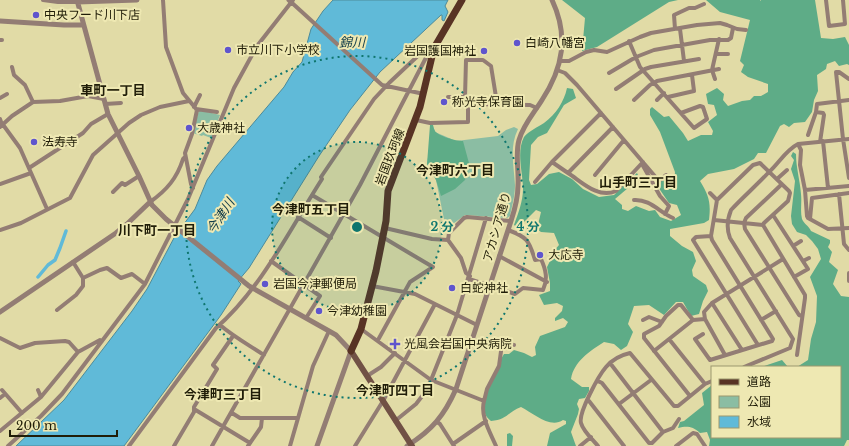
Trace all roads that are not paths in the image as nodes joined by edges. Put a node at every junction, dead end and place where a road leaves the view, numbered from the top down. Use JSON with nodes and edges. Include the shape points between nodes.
{"nodes":[{"id":1,"x":43,"y":0,"type":"edge"},
{"id":2,"x":135,"y":0,"type":"edge"},
{"id":3,"x":163,"y":0,"type":"edge"},
{"id":4,"x":462,"y":0,"type":"edge"},
{"id":5,"x":552,"y":0,"type":"edge"},
{"id":6,"x":826,"y":0,"type":"edge"},
{"id":7,"x":843,"y":0,"type":"edge"},
{"id":8,"x":77,"y":1,"type":"edge"},
{"id":9,"x":292,"y":1,"type":"edge"},
{"id":10,"x":704,"y":4,"type":"dead end"},
{"id":11,"x":0,"y":21,"type":"edge"},
{"id":12,"x":83,"y":25,"type":"junction"},
{"id":13,"x":733,"y":28,"type":"junction"},
{"id":14,"x":677,"y":29,"type":"junction"},
{"id":15,"x":746,"y":30,"type":"dead end"},
{"id":16,"x":719,"y":39,"type":"junction"},
{"id":17,"x":629,"y":41,"type":"junction"},
{"id":18,"x":682,"y":45,"type":"junction"},
{"id":19,"x":433,"y":48,"type":"junction"},
{"id":20,"x":716,"y":54,"type":"junction"},
{"id":21,"x":728,"y":54,"type":"dead end"},
{"id":22,"x":636,"y":57,"type":"junction"},
{"id":23,"x":699,"y":59,"type":"dead end"},
{"id":24,"x":560,"y":61,"type":"junction"},
{"id":25,"x":684,"y":61,"type":"junction"},
{"id":26,"x":12,"y":66,"type":"dead end"},
{"id":27,"x":719,"y":69,"type":"dead end"},
{"id":28,"x":557,"y":70,"type":"junction"},
{"id":29,"x":644,"y":70,"type":"junction"},
{"id":30,"x":712,"y":70,"type":"junction"},
{"id":31,"x":609,"y":74,"type":"dead end"},
{"id":32,"x":692,"y":74,"type":"junction"},
{"id":33,"x":715,"y":79,"type":"dead end"},
{"id":34,"x":849,"y":79,"type":"edge"},
{"id":35,"x":654,"y":82,"type":"junction"},
{"id":36,"x":386,"y":87,"type":"junction"},
{"id":37,"x":616,"y":89,"type":"dead end"},
{"id":38,"x":409,"y":91,"type":"junction"},
{"id":39,"x":664,"y":93,"type":"junction"},
{"id":40,"x":7,"y":94,"type":"dead end"},
{"id":41,"x":424,"y":94,"type":"junction"},
{"id":42,"x":200,"y":95,"type":"dead end"},
{"id":43,"x":448,"y":97,"type":"dead end"},
{"id":44,"x":465,"y":97,"type":"junction"},
{"id":45,"x":668,"y":97,"type":"junction"},
{"id":46,"x":0,"y":98,"type":"edge"},
{"id":47,"x":634,"y":100,"type":"dead end"},
{"id":48,"x":656,"y":100,"type":"dead end"},
{"id":49,"x":849,"y":100,"type":"edge"},
{"id":50,"x":189,"y":101,"type":"junction"},
{"id":51,"x":34,"y":102,"type":"junction"},
{"id":52,"x":105,"y":102,"type":"junction"},
{"id":53,"x":839,"y":102,"type":"junction"},
{"id":54,"x":121,"y":103,"type":"dead end"},
{"id":55,"x":470,"y":104,"type":"junction"},
{"id":56,"x":493,"y":104,"type":"junction"},
{"id":57,"x":195,"y":108,"type":"junction"},
{"id":58,"x":536,"y":108,"type":"junction"},
{"id":59,"x":217,"y":112,"type":"dead end"},
{"id":60,"x":816,"y":112,"type":"junction"},
{"id":61,"x":601,"y":113,"type":"junction"},
{"id":62,"x":682,"y":113,"type":"junction"},
{"id":63,"x":108,"y":114,"type":"junction"},
{"id":64,"x":0,"y":119,"type":"edge"},
{"id":65,"x":416,"y":120,"type":"junction"},
{"id":66,"x":1,"y":126,"type":"edge"},
{"id":67,"x":613,"y":127,"type":"junction"},
{"id":68,"x":117,"y":134,"type":"junction"},
{"id":69,"x":808,"y":135,"type":"dead end"},
{"id":70,"x":843,"y":139,"type":"junction"},
{"id":71,"x":849,"y":139,"type":"edge"},
{"id":72,"x":624,"y":140,"type":"junction"},
{"id":73,"x":822,"y":142,"type":"junction"},
{"id":74,"x":798,"y":144,"type":"junction"},
{"id":75,"x":185,"y":157,"type":"junction"},
{"id":76,"x":552,"y":162,"type":"junction"},
{"id":77,"x":642,"y":163,"type":"junction"},
{"id":78,"x":787,"y":170,"type":"dead end"},
{"id":79,"x":30,"y":171,"type":"junction"},
{"id":80,"x":770,"y":172,"type":"junction"},
{"id":81,"x":568,"y":173,"type":"junction"},
{"id":82,"x":595,"y":175,"type":"dead end"},
{"id":83,"x":666,"y":175,"type":"dead end"},
{"id":84,"x":140,"y":176,"type":"junction"},
{"id":85,"x":849,"y":178,"type":"edge"},
{"id":86,"x":777,"y":179,"type":"junction"},
{"id":87,"x":535,"y":182,"type":"dead end"},
{"id":88,"x":0,"y":184,"type":"edge"},
{"id":89,"x":782,"y":184,"type":"junction"},
{"id":90,"x":849,"y":186,"type":"edge"},
{"id":91,"x":193,"y":188,"type":"junction"},
{"id":92,"x":828,"y":188,"type":"junction"},
{"id":93,"x":805,"y":190,"type":"junction"},
{"id":94,"x":113,"y":192,"type":"dead end"},
{"id":95,"x":710,"y":193,"type":"dead end"},
{"id":96,"x":849,"y":193,"type":"edge"},
{"id":97,"x":839,"y":194,"type":"junction"},
{"id":98,"x":312,"y":195,"type":"junction"},
{"id":99,"x":634,"y":200,"type":"dead end"},
{"id":100,"x":716,"y":200,"type":"junction"},
{"id":101,"x":150,"y":202,"type":"junction"},
{"id":102,"x":47,"y":209,"type":"junction"},
{"id":103,"x":344,"y":214,"type":"junction"},
{"id":104,"x":665,"y":214,"type":"junction"},
{"id":105,"x":773,"y":215,"type":"junction"},
{"id":106,"x":298,"y":217,"type":"junction"},
{"id":107,"x":486,"y":218,"type":"junction"},
{"id":108,"x":673,"y":218,"type":"dead end"},
{"id":109,"x":810,"y":219,"type":"junction"},
{"id":110,"x":714,"y":220,"type":"junction"},
{"id":111,"x":511,"y":221,"type":"junction"},
{"id":112,"x":728,"y":221,"type":"junction"},
{"id":113,"x":744,"y":223,"type":"junction"},
{"id":114,"x":764,"y":226,"type":"junction"},
{"id":115,"x":176,"y":227,"type":"junction"},
{"id":116,"x":385,"y":228,"type":"junction"},
{"id":117,"x":849,"y":228,"type":"edge"},
{"id":118,"x":842,"y":229,"type":"junction"},
{"id":119,"x":0,"y":230,"type":"edge"},
{"id":120,"x":508,"y":230,"type":"junction"},
{"id":121,"x":711,"y":236,"type":"junction"},
{"id":122,"x":383,"y":237,"type":"junction"},
{"id":123,"x":331,"y":238,"type":"junction"},
{"id":124,"x":448,"y":240,"type":"junction"},
{"id":125,"x":801,"y":241,"type":"dead end"},
{"id":126,"x":793,"y":246,"type":"junction"},
{"id":127,"x":849,"y":250,"type":"edge"},
{"id":128,"x":499,"y":256,"type":"junction"},
{"id":129,"x":809,"y":258,"type":"dead end"},
{"id":130,"x":782,"y":259,"type":"junction"},
{"id":131,"x":271,"y":261,"type":"junction"},
{"id":132,"x":803,"y":261,"type":"junction"},
{"id":133,"x":73,"y":262,"type":"junction"},
{"id":134,"x":769,"y":268,"type":"junction"},
{"id":135,"x":849,"y":273,"type":"edge"},
{"id":136,"x":754,"y":277,"type":"junction"},
{"id":137,"x":794,"y":277,"type":"junction"},
{"id":138,"x":83,"y":278,"type":"junction"},
{"id":139,"x":469,"y":278,"type":"junction"},
{"id":140,"x":849,"y":281,"type":"edge"},
{"id":141,"x":547,"y":282,"type":"junction"},
{"id":142,"x":145,"y":284,"type":"junction"},
{"id":143,"x":304,"y":285,"type":"junction"},
{"id":144,"x":740,"y":285,"type":"junction"},
{"id":145,"x":372,"y":286,"type":"junction"},
{"id":146,"x":490,"y":286,"type":"junction"},
{"id":147,"x":252,"y":287,"type":"junction"},
{"id":148,"x":406,"y":291,"type":"junction"},
{"id":149,"x":726,"y":294,"type":"junction"},
{"id":150,"x":712,"y":303,"type":"junction"},
{"id":151,"x":435,"y":304,"type":"junction"},
{"id":152,"x":290,"y":309,"type":"junction"},
{"id":153,"x":57,"y":310,"type":"dead end"},
{"id":154,"x":776,"y":311,"type":"junction"},
{"id":155,"x":0,"y":312,"type":"edge"},
{"id":156,"x":457,"y":315,"type":"junction"},
{"id":157,"x":802,"y":316,"type":"junction"},
{"id":158,"x":306,"y":318,"type":"junction"},
{"id":159,"x":705,"y":319,"type":"junction"},
{"id":160,"x":643,"y":320,"type":"dead end"},
{"id":161,"x":693,"y":320,"type":"junction"},
{"id":162,"x":761,"y":320,"type":"junction"},
{"id":163,"x":662,"y":322,"type":"junction"},
{"id":164,"x":220,"y":325,"type":"junction"},
{"id":165,"x":477,"y":325,"type":"junction"},
{"id":166,"x":361,"y":329,"type":"junction"},
{"id":167,"x":329,"y":331,"type":"junction"},
{"id":168,"x":703,"y":334,"type":"dead end"},
{"id":169,"x":233,"y":336,"type":"junction"},
{"id":170,"x":0,"y":338,"type":"edge"},
{"id":171,"x":669,"y":339,"type":"junction"},
{"id":172,"x":378,"y":340,"type":"junction"},
{"id":173,"x":472,"y":340,"type":"junction"},
{"id":174,"x":102,"y":341,"type":"junction"},
{"id":175,"x":793,"y":342,"type":"junction"},
{"id":176,"x":798,"y":343,"type":"junction"},
{"id":177,"x":502,"y":344,"type":"junction"},
{"id":178,"x":758,"y":345,"type":"junction"},
{"id":179,"x":514,"y":346,"type":"dead end"},
{"id":180,"x":742,"y":350,"type":"junction"},
{"id":181,"x":351,"y":351,"type":"junction"},
{"id":182,"x":654,"y":351,"type":"junction"},
{"id":183,"x":78,"y":352,"type":"junction"},
{"id":184,"x":395,"y":353,"type":"junction"},
{"id":185,"x":264,"y":355,"type":"junction"},
{"id":186,"x":725,"y":355,"type":"junction"},
{"id":187,"x":796,"y":355,"type":"dead end"},
{"id":188,"x":405,"y":360,"type":"junction"},
{"id":189,"x":610,"y":363,"type":"junction"},
{"id":190,"x":746,"y":366,"type":"edge"},
{"id":191,"x":367,"y":376,"type":"junction"},
{"id":192,"x":431,"y":380,"type":"junction"},
{"id":193,"x":651,"y":380,"type":"junction"},
{"id":194,"x":598,"y":381,"type":"junction"},
{"id":195,"x":711,"y":381,"type":"edge"},
{"id":196,"x":705,"y":384,"type":"junction"},
{"id":197,"x":456,"y":389,"type":"junction"},
{"id":198,"x":38,"y":390,"type":"dead end"},
{"id":199,"x":633,"y":393,"type":"junction"},
{"id":200,"x":690,"y":396,"type":"junction"},
{"id":201,"x":42,"y":397,"type":"junction"},
{"id":202,"x":0,"y":398,"type":"edge"},
{"id":203,"x":484,"y":400,"type":"junction"},
{"id":204,"x":587,"y":400,"type":"junction"},
{"id":205,"x":383,"y":401,"type":"junction"},
{"id":206,"x":619,"y":404,"type":"junction"},
{"id":207,"x":194,"y":409,"type":"junction"},
{"id":208,"x":22,"y":413,"type":"junction"},
{"id":209,"x":232,"y":413,"type":"junction"},
{"id":210,"x":262,"y":418,"type":"junction"},
{"id":211,"x":298,"y":418,"type":"junction"},
{"id":212,"x":679,"y":419,"type":"dead end"},
{"id":213,"x":395,"y":421,"type":"junction"},
{"id":214,"x":486,"y":421,"type":"junction"},
{"id":215,"x":437,"y":422,"type":"junction"},
{"id":216,"x":224,"y":427,"type":"junction"},
{"id":217,"x":0,"y":431,"type":"edge"},
{"id":218,"x":664,"y":432,"type":"junction"},
{"id":219,"x":591,"y":437,"type":"junction"},
{"id":220,"x":249,"y":445,"type":"edge"},
{"id":221,"x":410,"y":445,"type":"edge"},
{"id":222,"x":454,"y":445,"type":"edge"},
{"id":223,"x":678,"y":445,"type":"edge"},
{"id":224,"x":8,"y":446,"type":"edge"},
{"id":225,"x":129,"y":446,"type":"edge"},
{"id":226,"x":174,"y":446,"type":"edge"},
{"id":227,"x":212,"y":446,"type":"edge"},
{"id":228,"x":290,"y":446,"type":"edge"},
{"id":229,"x":317,"y":446,"type":"edge"},
{"id":230,"x":355,"y":446,"type":"edge"},
{"id":231,"x":496,"y":446,"type":"edge"},
{"id":232,"x":580,"y":446,"type":"edge"},
{"id":233,"x":598,"y":446,"type":"edge"},
{"id":234,"x":624,"y":446,"type":"edge"},
{"id":235,"x":705,"y":446,"type":"edge"}],
"edges":[{"from":1,"to":8,"type":"street"},
{"from":2,"to":8,"type":"street"},
{"from":3,"to":50,"type":"street","via":[[166,47],[183,93]]},
{"from":4,"to":19,"type":"main road","name":"岩国玖珂線"},
{"from":5,"to":24,"type":"street","name":"アカシア通り","via":[[561,28]]},
{"from":6,"to":7,"type":"street","via":[[829,26],[845,24]]},
{"from":8,"to":12,"type":"street"},
{"from":9,"to":36,"type":"street"},
{"from":9,"to":91,"type":"street","via":[[257,46],[236,83]]},
{"from":10,"to":14,"type":"street","via":[[674,15]]},
{"from":11,"to":12,"type":"street"},
{"from":12,"to":52,"type":"street"},
{"from":13,"to":14,"type":"street","via":[[727,24],[711,23]]},
{"from":13,"to":15,"type":"street"},
{"from":13,"to":16,"type":"street","via":[[731,38]]},
{"from":14,"to":17,"type":"street","via":[[651,33]]},
{"from":14,"to":18,"type":"street"},
{"from":16,"to":18,"type":"street"},
{"from":16,"to":20,"type":"street"},
{"from":17,"to":22,"type":"street"},
{"from":17,"to":24,"type":"street","via":[[607,52],[594,50],[568,62]]},
{"from":18,"to":22,"type":"street","via":[[654,50]]},
{"from":18,"to":25,"type":"street"},
{"from":19,"to":36,"type":"street","via":[[426,48]]},
{"from":19,"to":38,"type":"street"},
{"from":19,"to":41,"type":"main road","name":"岩国玖珂線"},
{"from":20,"to":21,"type":"street"},
{"from":20,"to":30,"type":"street"},
{"from":22,"to":29,"type":"street"},
{"from":22,"to":31,"type":"street"},
{"from":23,"to":25,"type":"street"},
{"from":24,"to":28,"type":"street","name":"アカシア通り"},
{"from":25,"to":29,"type":"street"},
{"from":26,"to":51,"type":"street","via":[[14,75],[25,85]]},
{"from":27,"to":30,"type":"street"},
{"from":28,"to":58,"type":"street","name":"アカシア通り"},
{"from":28,"to":61,"type":"street","via":[[572,80]]},
{"from":29,"to":35,"type":"street"},
{"from":29,"to":37,"type":"street"},
{"from":30,"to":32,"type":"street"},
{"from":30,"to":33,"type":"street"},
{"from":32,"to":35,"type":"street"},
{"from":32,"to":45,"type":"street","via":[[694,91]]},
{"from":34,"to":53,"type":"street","via":[[836,72]]},
{"from":35,"to":39,"type":"street"},
{"from":35,"to":47,"type":"street"},
{"from":36,"to":38,"type":"street"},
{"from":36,"to":98,"type":"street","via":[[374,99],[345,140]]},
{"from":38,"to":41,"type":"street"},
{"from":38,"to":103,"type":"street"},
{"from":39,"to":45,"type":"street"},
{"from":39,"to":48,"type":"street"},
{"from":40,"to":46,"type":"street"},
{"from":41,"to":65,"type":"main road","name":"岩国玖珂線"},
{"from":42,"to":57,"type":"street"},
{"from":43,"to":44,"type":"street"},
{"from":44,"to":55,"type":"street","via":[[470,97]]},
{"from":44,"to":56,"type":"street","via":[[466,60],[483,60],[491,66],[496,97]]},
{"from":45,"to":62,"type":"street"},
{"from":49,"to":53,"type":"street"},
{"from":50,"to":57,"type":"street"},
{"from":50,"to":68,"type":"street","via":[[160,107],[141,115]]},
{"from":51,"to":52,"type":"street","via":[[60,101],[85,96]]},
{"from":51,"to":66,"type":"street"},
{"from":52,"to":54,"type":"street"},
{"from":52,"to":63,"type":"street"},
{"from":53,"to":60,"type":"street","via":[[817,104]]},
{"from":53,"to":70,"type":"street"},
{"from":55,"to":56,"type":"street"},
{"from":55,"to":65,"type":"street","via":[[468,122],[430,123]]},
{"from":56,"to":58,"type":"street","via":[[530,105]]},
{"from":57,"to":59,"type":"street"},
{"from":57,"to":75,"type":"street","via":[[195,120]]},
{"from":58,"to":111,"type":"street","name":"アカシア通り","via":[[519,141],[518,196]]},
{"from":60,"to":69,"type":"street"},
{"from":60,"to":73,"type":"street","via":[[824,115]]},
{"from":61,"to":67,"type":"street"},
{"from":61,"to":76,"type":"street"},
{"from":62,"to":62,"type":"street","via":[[700,106],[703,107],[707,120],[694,128]]},
{"from":63,"to":68,"type":"street"},
{"from":63,"to":79,"type":"street"},
{"from":64,"to":66,"type":"street"},
{"from":65,"to":116,"type":"main road","name":"岩国玖珂線","via":[[388,190]]},
{"from":66,"to":79,"type":"street","via":[[16,143]]},
{"from":67,"to":72,"type":"street"},
{"from":67,"to":81,"type":"street"},
{"from":68,"to":84,"type":"street"},
{"from":68,"to":102,"type":"street","via":[[93,155],[70,198]]},
{"from":70,"to":71,"type":"street"},
{"from":70,"to":73,"type":"street"},
{"from":70,"to":85,"type":"street"},
{"from":72,"to":77,"type":"street"},
{"from":72,"to":82,"type":"street"},
{"from":73,"to":74,"type":"street"},
{"from":73,"to":92,"type":"street"},
{"from":74,"to":80,"type":"street","via":[[789,150]]},
{"from":74,"to":93,"type":"street","via":[[801,150],[800,165]]},
{"from":75,"to":91,"type":"street"},
{"from":75,"to":101,"type":"street","via":[[176,177]]},
{"from":76,"to":81,"type":"street"},
{"from":76,"to":87,"type":"street"},
{"from":77,"to":81,"type":"street","via":[[616,191],[611,193],[599,192]]},
{"from":77,"to":83,"type":"street","via":[[659,181]]},
{"from":77,"to":104,"type":"street","via":[[660,196],[669,206]]},
{"from":78,"to":86,"type":"street"},
{"from":79,"to":88,"type":"street"},
{"from":79,"to":102,"type":"street"},
{"from":80,"to":86,"type":"street"},
{"from":80,"to":100,"type":"street","via":[[756,163]]},
{"from":80,"to":112,"type":"street","via":[[731,210]]},
{"from":84,"to":94,"type":"street","via":[[125,185],[122,183]]},
{"from":84,"to":101,"type":"street"},
{"from":86,"to":89,"type":"street"},
{"from":89,"to":105,"type":"street","via":[[789,191],[789,199]]},
{"from":89,"to":113,"type":"street","via":[[746,218]]},
{"from":90,"to":92,"type":"street"},
{"from":91,"to":115,"type":"street"},
{"from":92,"to":93,"type":"street"},
{"from":93,"to":109,"type":"street","via":[[807,216]]},
{"from":95,"to":100,"type":"street"},
{"from":96,"to":97,"type":"street"},
{"from":97,"to":109,"type":"street","via":[[812,198]]},
{"from":97,"to":118,"type":"street"},
{"from":98,"to":103,"type":"street"},
{"from":98,"to":106,"type":"street"},
{"from":99,"to":104,"type":"street","via":[[641,199]]},
{"from":100,"to":110,"type":"street"},
{"from":101,"to":115,"type":"street"},
{"from":101,"to":133,"type":"street","via":[[127,224]]},
{"from":102,"to":119,"type":"street","via":[[21,223]]},
{"from":103,"to":122,"type":"street"},
{"from":103,"to":123,"type":"street"},
{"from":104,"to":108,"type":"street"},
{"from":105,"to":114,"type":"street"},
{"from":105,"to":126,"type":"street"},
{"from":106,"to":123,"type":"street"},
{"from":106,"to":131,"type":"street"},
{"from":107,"to":111,"type":"street"},
{"from":107,"to":124,"type":"street","via":[[464,218],[449,232]]},
{"from":107,"to":139,"type":"street"},
{"from":109,"to":118,"type":"street","via":[[828,229]]},
{"from":110,"to":112,"type":"street"},
{"from":110,"to":121,"type":"street"},
{"from":111,"to":120,"type":"street","name":"アカシア通り"},
{"from":112,"to":113,"type":"street"},
{"from":112,"to":136,"type":"street","via":[[727,231],[730,238]]},
{"from":113,"to":114,"type":"street"},
{"from":113,"to":134,"type":"street","via":[[745,229]]},
{"from":114,"to":130,"type":"street"},
{"from":115,"to":142,"type":"street"},
{"from":115,"to":147,"type":"street"},
{"from":116,"to":122,"type":"main road","name":"岩国玖珂線"},
{"from":116,"to":124,"type":"street","via":[[432,239]]},
{"from":117,"to":118,"type":"street"},
{"from":118,"to":127,"type":"street","via":[[844,244]]},
{"from":120,"to":128,"type":"street","name":"アカシア通り"},
{"from":120,"to":141,"type":"street","via":[[522,236],[531,246],[534,260],[541,259]]},
{"from":121,"to":144,"type":"street"},
{"from":121,"to":149,"type":"street","via":[[696,237],[693,240]]},
{"from":122,"to":145,"type":"main road","name":"岩国玖珂線"},
{"from":122,"to":148,"type":"street","via":[[433,267],[410,282]]},
{"from":123,"to":143,"type":"street"},
{"from":124,"to":139,"type":"street","via":[[461,258]]},
{"from":125,"to":126,"type":"street"},
{"from":126,"to":132,"type":"street"},
{"from":128,"to":141,"type":"street"},
{"from":128,"to":146,"type":"street","name":"アカシア通り"},
{"from":129,"to":132,"type":"street"},
{"from":130,"to":134,"type":"street"},
{"from":130,"to":137,"type":"street"},
{"from":131,"to":143,"type":"street"},
{"from":131,"to":147,"type":"street"},
{"from":132,"to":137,"type":"street","via":[[808,270]]},
{"from":133,"to":138,"type":"street"},
{"from":133,"to":155,"type":"street"},
{"from":134,"to":136,"type":"street"},
{"from":134,"to":157,"type":"street"},
{"from":135,"to":140,"type":"street"},
{"from":136,"to":144,"type":"street"},
{"from":136,"to":154,"type":"street"},
{"from":137,"to":157,"type":"street","via":[[805,295]]},
{"from":138,"to":142,"type":"street","via":[[107,268],[121,278],[132,274]]},
{"from":138,"to":153,"type":"street","via":[[82,288]]},
{"from":139,"to":146,"type":"street"},
{"from":139,"to":156,"type":"street"},
{"from":141,"to":146,"type":"street","via":[[543,290],[523,288],[515,294]]},
{"from":142,"to":174,"type":"street"},
{"from":143,"to":152,"type":"street"},
{"from":143,"to":158,"type":"street","via":[[320,296]]},
{"from":144,"to":149,"type":"street"},
{"from":144,"to":162,"type":"street"},
{"from":145,"to":148,"type":"street"},
{"from":145,"to":166,"type":"main road","name":"岩国玖珂線"},
{"from":146,"to":165,"type":"street","name":"アカシア通り"},
{"from":147,"to":152,"type":"street"},
{"from":147,"to":164,"type":"street"},
{"from":148,"to":151,"type":"street"},
{"from":148,"to":172,"type":"street"},
{"from":149,"to":150,"type":"street"},
{"from":149,"to":178,"type":"street"},
{"from":150,"to":159,"type":"street","via":[[704,312]]},
{"from":150,"to":180,"type":"street"},
{"from":151,"to":156,"type":"street"},
{"from":151,"to":188,"type":"street"},
{"from":152,"to":158,"type":"street"},
{"from":152,"to":185,"type":"street"},
{"from":154,"to":162,"type":"street"},
{"from":154,"to":175,"type":"street"},
{"from":156,"to":165,"type":"street"},
{"from":156,"to":192,"type":"street"},
{"from":157,"to":176,"type":"street"},
{"from":158,"to":167,"type":"street"},
{"from":159,"to":161,"type":"street"},
{"from":159,"to":186,"type":"street"},
{"from":160,"to":163,"type":"street","via":[[649,317]]},
{"from":161,"to":163,"type":"street","via":[[681,305],[678,305]]},
{"from":161,"to":171,"type":"street"},
{"from":162,"to":178,"type":"street","via":[[772,341]]},
{"from":163,"to":182,"type":"street","via":[[644,334],[644,338]]},
{"from":164,"to":169,"type":"street"},
{"from":164,"to":225,"type":"street"},
{"from":165,"to":173,"type":"street","name":"アカシア通り"},
{"from":166,"to":172,"type":"street"},
{"from":166,"to":181,"type":"main road","name":"岩国玖珂線"},
{"from":167,"to":181,"type":"street"},
{"from":167,"to":211,"type":"street","via":[[317,357]]},
{"from":168,"to":186,"type":"street","via":[[695,339],[710,360]]},
{"from":169,"to":185,"type":"street"},
{"from":169,"to":207,"type":"street","via":[[213,365],[217,369]]},
{"from":170,"to":183,"type":"street","via":[[20,348],[35,343],[65,341]]},
{"from":171,"to":182,"type":"street"},
{"from":171,"to":196,"type":"street"},
{"from":172,"to":184,"type":"street"},
{"from":173,"to":177,"type":"street"},
{"from":173,"to":197,"type":"street","name":"アカシア通り"},
{"from":174,"to":183,"type":"street"},
{"from":174,"to":224,"type":"street","via":[[52,405]]},
{"from":175,"to":176,"type":"street"},
{"from":175,"to":190,"type":"street","via":[[790,348]]},
{"from":176,"to":187,"type":"street"},
{"from":177,"to":179,"type":"street"},
{"from":177,"to":203,"type":"street","via":[[499,366]]},
{"from":178,"to":180,"type":"street"},
{"from":180,"to":186,"type":"street"},
{"from":181,"to":191,"type":"main road"},
{"from":181,"to":229,"type":"street"},
{"from":182,"to":200,"type":"street"},
{"from":183,"to":201,"type":"street"},
{"from":184,"to":188,"type":"street"},
{"from":184,"to":191,"type":"street"},
{"from":185,"to":209,"type":"street"},
{"from":188,"to":192,"type":"street"},
{"from":188,"to":205,"type":"street"},
{"from":189,"to":193,"type":"street","via":[[630,353]]},
{"from":189,"to":194,"type":"street"},
{"from":189,"to":199,"type":"street"},
{"from":191,"to":205,"type":"main road"},
{"from":192,"to":197,"type":"street"},
{"from":192,"to":213,"type":"street","via":[[416,404]]},
{"from":193,"to":199,"type":"street"},
{"from":193,"to":200,"type":"street","via":[[674,406],[678,406]]},
{"from":194,"to":204,"type":"street"},
{"from":194,"to":206,"type":"street"},
{"from":195,"to":196,"type":"street"},
{"from":196,"to":200,"type":"street"},
{"from":197,"to":203,"type":"street"},
{"from":197,"to":215,"type":"street","name":"アカシア通り"},
{"from":198,"to":201,"type":"street"},
{"from":199,"to":206,"type":"street"},
{"from":199,"to":218,"type":"street"},
{"from":201,"to":208,"type":"street"},
{"from":202,"to":208,"type":"street","via":[[4,392]]},
{"from":203,"to":214,"type":"street","via":[[482,410]]},
{"from":204,"to":219,"type":"street","via":[[580,418]]},
{"from":204,"to":234,"type":"street"},
{"from":205,"to":213,"type":"main road"},
{"from":205,"to":230,"type":"street"},
{"from":206,"to":218,"type":"street","via":[[649,444]]},
{"from":207,"to":216,"type":"street"},
{"from":207,"to":226,"type":"street"},
{"from":208,"to":217,"type":"street"},
{"from":209,"to":210,"type":"street","via":[[240,418]]},
{"from":209,"to":216,"type":"street"},
{"from":210,"to":211,"type":"street"},
{"from":210,"to":220,"type":"street","via":[[261,427]]},
{"from":211,"to":228,"type":"street"},
{"from":212,"to":218,"type":"street","via":[[673,428]]},
{"from":213,"to":221,"type":"main road"},
{"from":214,"to":222,"type":"street"},
{"from":214,"to":231,"type":"street"},
{"from":215,"to":221,"type":"street","name":"アカシア通り"},
{"from":215,"to":222,"type":"street"},
{"from":216,"to":220,"type":"street"},
{"from":216,"to":227,"type":"street"},
{"from":219,"to":232,"type":"street"},
{"from":219,"to":233,"type":"street"},
{"from":223,"to":235,"type":"street","via":[[694,433]]}]}
